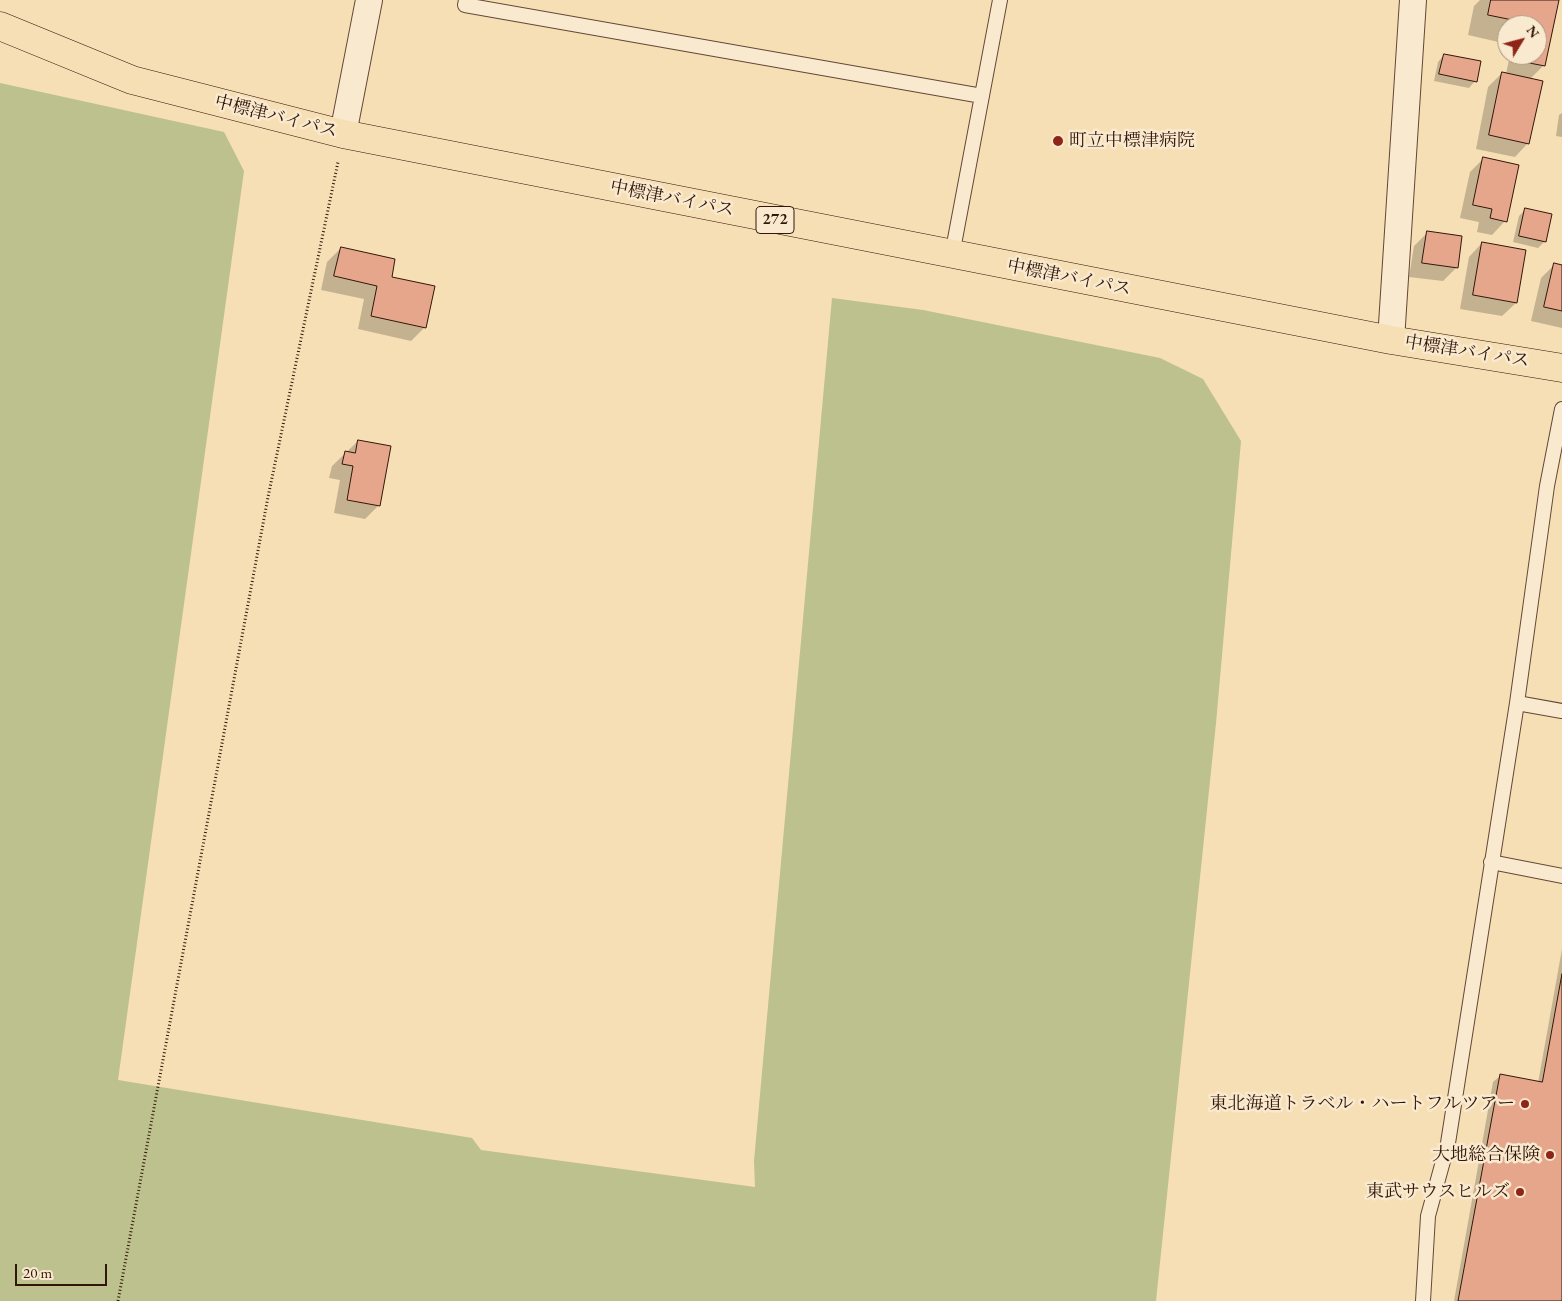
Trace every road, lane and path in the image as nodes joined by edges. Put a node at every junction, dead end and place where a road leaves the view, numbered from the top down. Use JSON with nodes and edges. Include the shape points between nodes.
{"nodes":[{"id":1,"x":369,"y":0,"type":"edge"},
{"id":2,"x":466,"y":0,"type":"edge"},
{"id":3,"x":1000,"y":0,"type":"edge"},
{"id":4,"x":1413,"y":0,"type":"edge"},
{"id":5,"x":0,"y":26,"type":"edge"},
{"id":6,"x":982,"y":96,"type":"junction"},
{"id":7,"x":343,"y":134,"type":"junction"},
{"id":8,"x":952,"y":255,"type":"junction"},
{"id":9,"x":1391,"y":340,"type":"junction"},
{"id":10,"x":1562,"y":368,"type":"edge"},
{"id":11,"x":1562,"y":409,"type":"edge"},
{"id":12,"x":1516,"y":703,"type":"junction"},
{"id":13,"x":1562,"y":711,"type":"edge"},
{"id":14,"x":1491,"y":862,"type":"junction"},
{"id":15,"x":1562,"y":876,"type":"edge"},
{"id":16,"x":118,"y":1301,"type":"edge"},
{"id":17,"x":1423,"y":1301,"type":"edge"}],
"edges":[{"from":1,"to":7,"type":"street"},
{"from":2,"to":6,"type":"lane","via":[[465,5]]},
{"from":3,"to":6,"type":"lane"},
{"from":4,"to":9,"type":"street"},
{"from":5,"to":7,"type":"highway","name":"中標津バイパス","number":"272","via":[[132,80]]},
{"from":6,"to":8,"type":"lane"},
{"from":7,"to":8,"type":"highway","name":"中標津バイパス","number":"272"},
{"from":7,"to":16,"type":"path","via":[[268,497]]},
{"from":8,"to":9,"type":"highway","name":"中標津バイパス","number":"272"},
{"from":9,"to":10,"type":"highway","name":"中標津バイパス","number":"272"},
{"from":11,"to":12,"type":"lane","via":[[1547,486]]},
{"from":12,"to":13,"type":"lane"},
{"from":12,"to":14,"type":"lane"},
{"from":14,"to":15,"type":"lane"},
{"from":14,"to":17,"type":"lane","via":[[1448,1143],[1428,1216]]}]}
